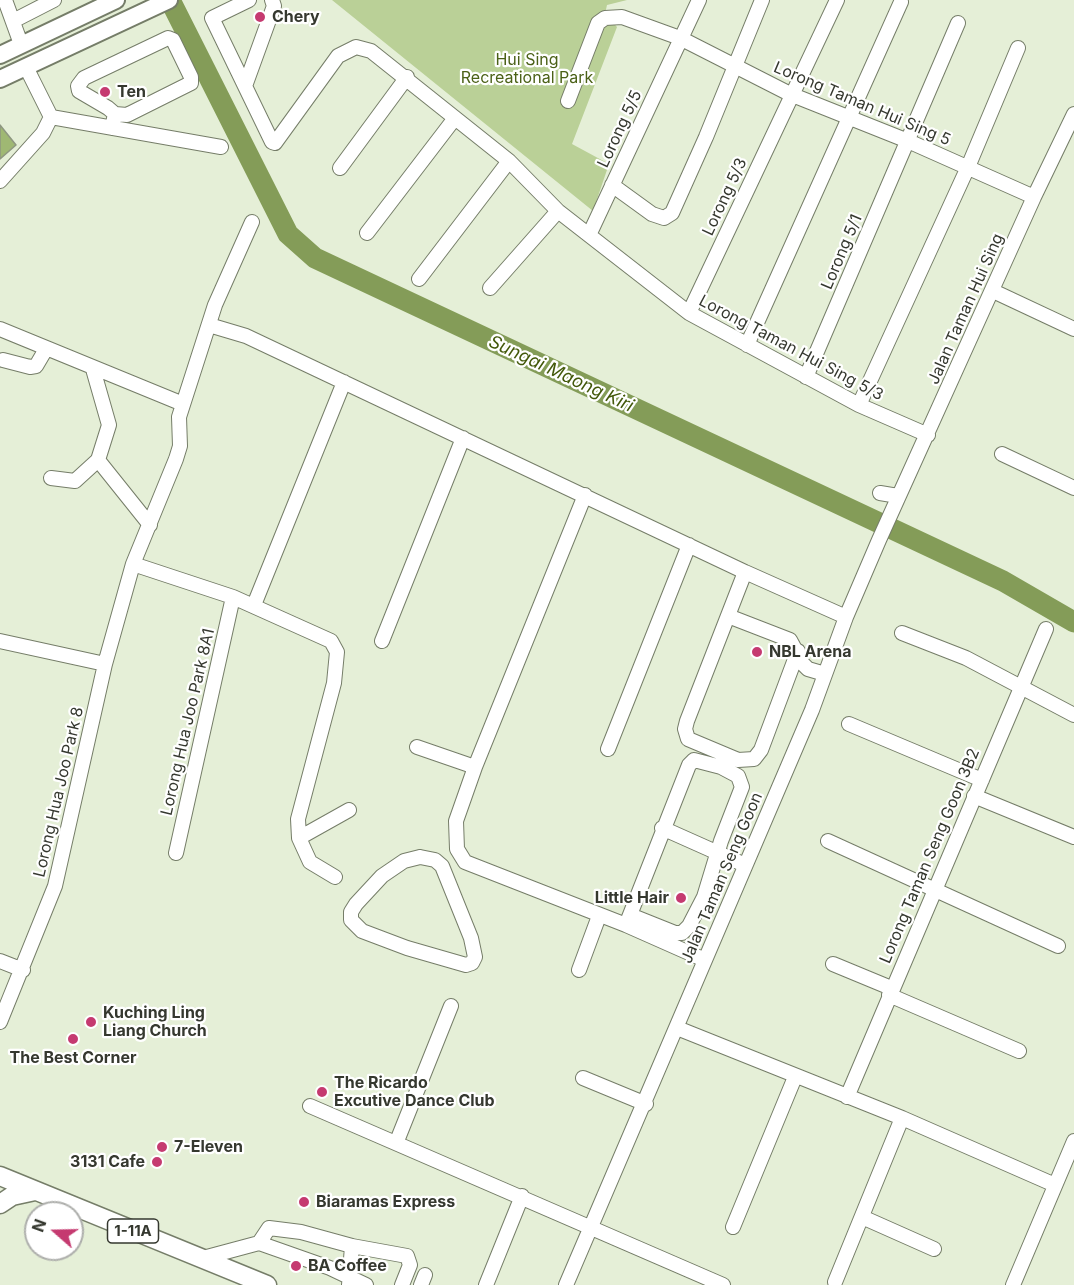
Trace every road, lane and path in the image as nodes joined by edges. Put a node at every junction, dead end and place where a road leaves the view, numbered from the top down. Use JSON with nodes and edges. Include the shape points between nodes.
{"nodes":[{"id":1,"x":5,"y":0,"type":"edge"},
{"id":2,"x":54,"y":0,"type":"edge"},
{"id":3,"x":169,"y":0,"type":"edge"},
{"id":4,"x":249,"y":0,"type":"edge"},
{"id":5,"x":272,"y":0,"type":"edge"},
{"id":6,"x":699,"y":0,"type":"edge"},
{"id":7,"x":762,"y":0,"type":"edge"},
{"id":8,"x":837,"y":0,"type":"edge"},
{"id":9,"x":110,"y":1,"type":"edge"},
{"id":10,"x":901,"y":2,"type":"dead end"},
{"id":11,"x":13,"y":21,"type":"junction"},
{"id":12,"x":958,"y":24,"type":"dead end"},
{"id":13,"x":680,"y":39,"type":"junction"},
{"id":14,"x":21,"y":44,"type":"junction"},
{"id":15,"x":1018,"y":48,"type":"dead end"},
{"id":16,"x":0,"y":54,"type":"edge"},
{"id":17,"x":735,"y":66,"type":"junction"},
{"id":18,"x":26,"y":67,"type":"junction"},
{"id":19,"x":407,"y":77,"type":"junction"},
{"id":20,"x":0,"y":80,"type":"edge"},
{"id":21,"x":245,"y":86,"type":"junction"},
{"id":22,"x":790,"y":94,"type":"junction"},
{"id":23,"x":568,"y":100,"type":"dead end"},
{"id":24,"x":1074,"y":114,"type":"edge"},
{"id":25,"x":51,"y":117,"type":"junction"},
{"id":26,"x":848,"y":117,"type":"junction"},
{"id":27,"x":455,"y":118,"type":"junction"},
{"id":28,"x":113,"y":121,"type":"junction"},
{"id":29,"x":908,"y":141,"type":"junction"},
{"id":30,"x":221,"y":147,"type":"dead end"},
{"id":31,"x":509,"y":162,"type":"junction"},
{"id":32,"x":968,"y":167,"type":"junction"},
{"id":33,"x":340,"y":168,"type":"dead end"},
{"id":34,"x":0,"y":181,"type":"edge"},
{"id":35,"x":612,"y":185,"type":"junction"},
{"id":36,"x":1034,"y":197,"type":"junction"},
{"id":37,"x":558,"y":211,"type":"junction"},
{"id":38,"x":252,"y":222,"type":"dead end"},
{"id":39,"x":367,"y":233,"type":"dead end"},
{"id":40,"x":590,"y":233,"type":"junction"},
{"id":41,"x":419,"y":279,"type":"dead end"},
{"id":42,"x":490,"y":288,"type":"dead end"},
{"id":43,"x":993,"y":291,"type":"junction"},
{"id":44,"x":689,"y":313,"type":"junction"},
{"id":45,"x":209,"y":325,"type":"junction"},
{"id":46,"x":0,"y":329,"type":"edge"},
{"id":47,"x":1074,"y":329,"type":"edge"},
{"id":48,"x":747,"y":345,"type":"junction"},
{"id":49,"x":46,"y":349,"type":"junction"},
{"id":50,"x":3,"y":360,"type":"dead end"},
{"id":51,"x":93,"y":369,"type":"junction"},
{"id":52,"x":806,"y":377,"type":"junction"},
{"id":53,"x":344,"y":382,"type":"junction"},
{"id":54,"x":183,"y":404,"type":"junction"},
{"id":55,"x":859,"y":405,"type":"junction"},
{"id":56,"x":928,"y":435,"type":"junction"},
{"id":57,"x":463,"y":438,"type":"junction"},
{"id":58,"x":1002,"y":454,"type":"dead end"},
{"id":59,"x":98,"y":460,"type":"junction"},
{"id":60,"x":51,"y":478,"type":"dead end"},
{"id":61,"x":1074,"y":488,"type":"edge"},
{"id":62,"x":880,"y":493,"type":"dead end"},
{"id":63,"x":585,"y":495,"type":"junction"},
{"id":64,"x":898,"y":496,"type":"junction"},
{"id":65,"x":150,"y":525,"type":"junction"},
{"id":66,"x":879,"y":540,"type":"joint"},
{"id":67,"x":689,"y":545,"type":"junction"},
{"id":68,"x":133,"y":564,"type":"junction"},
{"id":69,"x":745,"y":572,"type":"junction"},
{"id":70,"x":233,"y":597,"type":"junction"},
{"id":71,"x":254,"y":605,"type":"junction"},
{"id":72,"x":728,"y":615,"type":"junction"},
{"id":73,"x":846,"y":617,"type":"junction"},
{"id":74,"x":1046,"y":629,"type":"dead end"},
{"id":75,"x":902,"y":633,"type":"dead end"},
{"id":76,"x":0,"y":641,"type":"edge"},
{"id":77,"x":382,"y":641,"type":"dead end"},
{"id":78,"x":798,"y":651,"type":"junction"},
{"id":79,"x":105,"y":664,"type":"junction"},
{"id":80,"x":825,"y":674,"type":"junction"},
{"id":81,"x":1020,"y":689,"type":"junction"},
{"id":82,"x":1074,"y":715,"type":"edge"},
{"id":83,"x":849,"y":724,"type":"dead end"},
{"id":84,"x":417,"y":747,"type":"dead end"},
{"id":85,"x":608,"y":750,"type":"dead end"},
{"id":86,"x":475,"y":767,"type":"junction"},
{"id":87,"x":982,"y":780,"type":"junction"},
{"id":88,"x":974,"y":796,"type":"junction"},
{"id":89,"x":349,"y":810,"type":"dead end"},
{"id":90,"x":662,"y":828,"type":"junction"},
{"id":91,"x":1074,"y":837,"type":"edge"},
{"id":92,"x":299,"y":838,"type":"junction"},
{"id":93,"x":828,"y":841,"type":"dead end"},
{"id":94,"x":457,"y":849,"type":"junction"},
{"id":95,"x":718,"y":852,"type":"junction"},
{"id":96,"x":176,"y":853,"type":"dead end"},
{"id":97,"x":745,"y":865,"type":"junction"},
{"id":98,"x":442,"y":866,"type":"junction"},
{"id":99,"x":335,"y":877,"type":"dead end"},
{"id":100,"x":933,"y":889,"type":"junction"},
{"id":101,"x":599,"y":916,"type":"junction"},
{"id":102,"x":628,"y":920,"type":"junction"},
{"id":103,"x":1058,"y":946,"type":"dead end"},
{"id":104,"x":705,"y":960,"type":"junction"},
{"id":105,"x":0,"y":961,"type":"edge"},
{"id":106,"x":833,"y":964,"type":"dead end"},
{"id":107,"x":23,"y":970,"type":"junction"},
{"id":108,"x":579,"y":970,"type":"dead end"},
{"id":109,"x":890,"y":991,"type":"junction"},
{"id":110,"x":451,"y":1006,"type":"dead end"},
{"id":111,"x":0,"y":1022,"type":"edge"},
{"id":112,"x":677,"y":1028,"type":"junction"},
{"id":113,"x":1019,"y":1051,"type":"dead end"},
{"id":114,"x":795,"y":1077,"type":"junction"},
{"id":115,"x":583,"y":1078,"type":"dead end"},
{"id":116,"x":847,"y":1098,"type":"junction"},
{"id":117,"x":646,"y":1104,"type":"junction"},
{"id":118,"x":310,"y":1106,"type":"dead end"},
{"id":119,"x":902,"y":1118,"type":"junction"},
{"id":120,"x":1074,"y":1141,"type":"edge"},
{"id":121,"x":397,"y":1142,"type":"junction"},
{"id":122,"x":0,"y":1176,"type":"edge"},
{"id":123,"x":1055,"y":1185,"type":"junction"},
{"id":124,"x":35,"y":1191,"type":"junction"},
{"id":125,"x":522,"y":1196,"type":"junction"},
{"id":126,"x":0,"y":1204,"type":"edge"},
{"id":127,"x":862,"y":1216,"type":"junction"},
{"id":128,"x":590,"y":1226,"type":"junction"},
{"id":129,"x":733,"y":1227,"type":"dead end"},
{"id":130,"x":259,"y":1243,"type":"junction"},
{"id":131,"x":352,"y":1246,"type":"junction"},
{"id":132,"x":933,"y":1249,"type":"dead end"},
{"id":133,"x":203,"y":1258,"type":"junction"},
{"id":134,"x":349,"y":1281,"type":"edge"},
{"id":135,"x":835,"y":1282,"type":"dead end"},
{"id":136,"x":720,"y":1284,"type":"edge"},
{"id":137,"x":267,"y":1285,"type":"edge"},
{"id":138,"x":366,"y":1285,"type":"edge"},
{"id":139,"x":402,"y":1285,"type":"edge"},
{"id":140,"x":486,"y":1285,"type":"edge"},
{"id":141,"x":566,"y":1285,"type":"edge"},
{"id":142,"x":1013,"y":1285,"type":"edge"}],
"edges":[{"from":1,"to":11,"type":"street"},
{"from":2,"to":11,"type":"street"},
{"from":3,"to":18,"type":"main road"},
{"from":4,"to":21,"type":"street","via":[[212,18]]},
{"from":5,"to":21,"type":"street","via":[[274,6]]},
{"from":6,"to":13,"type":"street","name":"Lorong 5/5"},
{"from":7,"to":17,"type":"street"},
{"from":8,"to":22,"type":"street","name":"Lorong 5/3"},
{"from":9,"to":14,"type":"main road"},
{"from":10,"to":26,"type":"street"},
{"from":11,"to":14,"type":"street"},
{"from":12,"to":29,"type":"street","name":"Lorong 5/1"},
{"from":13,"to":17,"type":"street","name":"Lorong Taman Hui Sing 5"},
{"from":13,"to":23,"type":"street","name":"Lorong Taman Hui Sing 5","via":[[622,17],[605,18],[597,23]]},
{"from":13,"to":35,"type":"street","name":"Lorong 5/5"},
{"from":14,"to":16,"type":"main road"},
{"from":15,"to":32,"type":"street"},
{"from":17,"to":22,"type":"street","name":"Lorong Taman Hui Sing 5"},
{"from":17,"to":35,"type":"street","via":[[672,213],[663,218],[652,214]]},
{"from":18,"to":20,"type":"main road"},
{"from":18,"to":25,"type":"street"},
{"from":19,"to":21,"type":"street","name":"Lorong Taman Hui Sing 5/3","via":[[371,51],[357,47],[338,56],[275,143]]},
{"from":19,"to":27,"type":"street","name":"Lorong Taman Hui Sing 5/3"},
{"from":19,"to":33,"type":"street"},
{"from":22,"to":26,"type":"street","name":"Lorong Taman Hui Sing 5"},
{"from":22,"to":44,"type":"street","name":"Lorong 5/3"},
{"from":24,"to":36,"type":"street","name":"Jalan Taman Hui Sing"},
{"from":25,"to":28,"type":"street"},
{"from":25,"to":34,"type":"street","via":[[44,133]]},
{"from":26,"to":29,"type":"street","name":"Lorong Taman Hui Sing 5"},
{"from":26,"to":48,"type":"street"},
{"from":27,"to":31,"type":"street","name":"Lorong Taman Hui Sing 5/3"},
{"from":27,"to":39,"type":"street"},
{"from":28,"to":28,"type":"street","via":[[108,108],[79,91],[78,86],[84,78],[168,38],[173,40],[190,83]]},
{"from":28,"to":30,"type":"street"},
{"from":29,"to":32,"type":"street","name":"Lorong Taman Hui Sing 5"},
{"from":29,"to":52,"type":"street","name":"Lorong 5/1"},
{"from":31,"to":37,"type":"street","name":"Lorong Taman Hui Sing 5/3"},
{"from":31,"to":41,"type":"street"},
{"from":32,"to":36,"type":"street","name":"Lorong Taman Hui Sing 5"},
{"from":32,"to":55,"type":"street"},
{"from":35,"to":40,"type":"street","name":"Lorong 5/5"},
{"from":36,"to":43,"type":"street","name":"Jalan Taman Hui Sing"},
{"from":37,"to":40,"type":"street","name":"Lorong Taman Hui Sing 5/3"},
{"from":37,"to":42,"type":"street"},
{"from":38,"to":45,"type":"street","name":"Lorong Hua Joo Park 8"},
{"from":40,"to":44,"type":"street","name":"Lorong Taman Hui Sing 5/3"},
{"from":43,"to":47,"type":"street"},
{"from":43,"to":56,"type":"street","name":"Jalan Taman Hui Sing"},
{"from":44,"to":48,"type":"street","name":"Lorong Taman Hui Sing 5/3"},
{"from":45,"to":53,"type":"street","via":[[246,336]]},
{"from":45,"to":54,"type":"street","name":"Lorong Hua Joo Park 8"},
{"from":46,"to":49,"type":"street"},
{"from":48,"to":52,"type":"street","name":"Lorong Taman Hui Sing 5/3"},
{"from":49,"to":50,"type":"street","via":[[36,366]]},
{"from":49,"to":51,"type":"street"},
{"from":51,"to":54,"type":"street"},
{"from":51,"to":59,"type":"street","via":[[109,425]]},
{"from":52,"to":55,"type":"street","name":"Lorong Taman Hui Sing 5/3"},
{"from":53,"to":57,"type":"street"},
{"from":53,"to":71,"type":"street"},
{"from":54,"to":65,"type":"street","name":"Lorong Hua Joo Park 8","via":[[178,452]]},
{"from":55,"to":56,"type":"street","name":"Lorong Taman Hui Sing 5/3"},
{"from":56,"to":64,"type":"street","name":"Jalan Taman Hui Sing"},
{"from":57,"to":63,"type":"street"},
{"from":57,"to":77,"type":"street"},
{"from":58,"to":61,"type":"street"},
{"from":59,"to":60,"type":"street","via":[[75,481]]},
{"from":59,"to":65,"type":"street"},
{"from":62,"to":64,"type":"street"},
{"from":63,"to":67,"type":"street"},
{"from":63,"to":86,"type":"street"},
{"from":64,"to":66,"type":"street","name":"Jalan Taman Hui Sing"},
{"from":65,"to":68,"type":"street","name":"Lorong Hua Joo Park 8"},
{"from":66,"to":73,"type":"street","name":"Jalan Taman Seng Goon"},
{"from":67,"to":69,"type":"street"},
{"from":67,"to":85,"type":"street"},
{"from":68,"to":70,"type":"street"},
{"from":68,"to":79,"type":"street","name":"Lorong Hua Joo Park 8"},
{"from":69,"to":72,"type":"street"},
{"from":69,"to":73,"type":"street"},
{"from":70,"to":71,"type":"street"},
{"from":70,"to":96,"type":"street","name":"Lorong Hua Joo Park 8A1"},
{"from":71,"to":92,"type":"street","via":[[331,641],[337,652],[334,683],[298,819]]},
{"from":72,"to":78,"type":"street","via":[[790,639]]},
{"from":72,"to":78,"type":"street","via":[[687,722],[688,739],[738,760],[754,759],[761,750]]},
{"from":73,"to":80,"type":"street","name":"Jalan Taman Seng Goon"},
{"from":74,"to":81,"type":"street","name":"Lorong Taman Seng Goon 3B2"},
{"from":75,"to":81,"type":"street","via":[[966,658]]},
{"from":76,"to":79,"type":"street"},
{"from":78,"to":80,"type":"street","via":[[808,669]]},
{"from":79,"to":107,"type":"street","name":"Lorong Hua Joo Park 8","via":[[55,886]]},
{"from":80,"to":97,"type":"street","name":"Jalan Taman Seng Goon"},
{"from":81,"to":82,"type":"street"},
{"from":81,"to":87,"type":"street","name":"Lorong Taman Seng Goon 3B2"},
{"from":83,"to":87,"type":"street"},
{"from":84,"to":86,"type":"street"},
{"from":86,"to":94,"type":"street","via":[[456,821]]},
{"from":87,"to":88,"type":"street","name":"Lorong Taman Seng Goon 3B2"},
{"from":88,"to":91,"type":"street"},
{"from":88,"to":100,"type":"street","name":"Lorong Taman Seng Goon 3B2"},
{"from":89,"to":92,"type":"street"},
{"from":90,"to":95,"type":"street"},
{"from":90,"to":95,"type":"street","via":[[689,765],[694,760],[721,767],[738,776],[742,787]]},
{"from":90,"to":102,"type":"street"},
{"from":92,"to":99,"type":"street","via":[[310,862]]},
{"from":93,"to":100,"type":"street"},
{"from":94,"to":98,"type":"street"},
{"from":94,"to":101,"type":"street","via":[[465,862]]},
{"from":95,"to":97,"type":"street"},
{"from":95,"to":102,"type":"street","via":[[704,897],[682,933]]},
{"from":97,"to":104,"type":"street","name":"Jalan Taman Seng Goon"},
{"from":98,"to":98,"type":"street","via":[[471,938],[476,957],[472,963],[466,965],[407,948],[355,926],[351,912],[382,876],[404,861],[430,858]]},
{"from":100,"to":103,"type":"street"},
{"from":100,"to":109,"type":"street","name":"Lorong Taman Seng Goon 3B2"},
{"from":101,"to":102,"type":"street"},
{"from":101,"to":108,"type":"street"},
{"from":102,"to":104,"type":"street"},
{"from":104,"to":112,"type":"street","name":"Jalan Taman Seng Goon"},
{"from":105,"to":107,"type":"street"},
{"from":106,"to":109,"type":"street"},
{"from":107,"to":111,"type":"street","name":"Lorong Hua Joo Park 8"},
{"from":109,"to":113,"type":"street"},
{"from":109,"to":116,"type":"street","name":"Lorong Taman Seng Goon 3B2"},
{"from":110,"to":121,"type":"street"},
{"from":112,"to":114,"type":"street"},
{"from":112,"to":117,"type":"street","name":"Jalan Taman Seng Goon"},
{"from":114,"to":116,"type":"street"},
{"from":114,"to":129,"type":"street"},
{"from":115,"to":117,"type":"street"},
{"from":116,"to":119,"type":"street"},
{"from":117,"to":128,"type":"street","name":"Jalan Taman Seng Goon"},
{"from":118,"to":121,"type":"street"},
{"from":119,"to":123,"type":"street"},
{"from":119,"to":127,"type":"street"},
{"from":120,"to":123,"type":"street"},
{"from":121,"to":125,"type":"street"},
{"from":122,"to":124,"type":"highway","number":"1-11A"},
{"from":123,"to":142,"type":"street"},
{"from":124,"to":126,"type":"highway","via":[[12,1196]]},
{"from":124,"to":133,"type":"highway","number":"1-11A"},
{"from":125,"to":128,"type":"street"},
{"from":125,"to":140,"type":"street"},
{"from":127,"to":132,"type":"street"},
{"from":127,"to":135,"type":"street"},
{"from":128,"to":136,"type":"street"},
{"from":128,"to":141,"type":"street","name":"Jalan Taman Seng Goon"},
{"from":130,"to":131,"type":"street","via":[[262,1225]]},
{"from":130,"to":133,"type":"street"},
{"from":130,"to":134,"type":"street"},
{"from":131,"to":134,"type":"street"},
{"from":131,"to":139,"type":"street","via":[[408,1256],[410,1265]]},
{"from":133,"to":137,"type":"highway","number":"1-11A"},
{"from":134,"to":138,"type":"street"}]}
